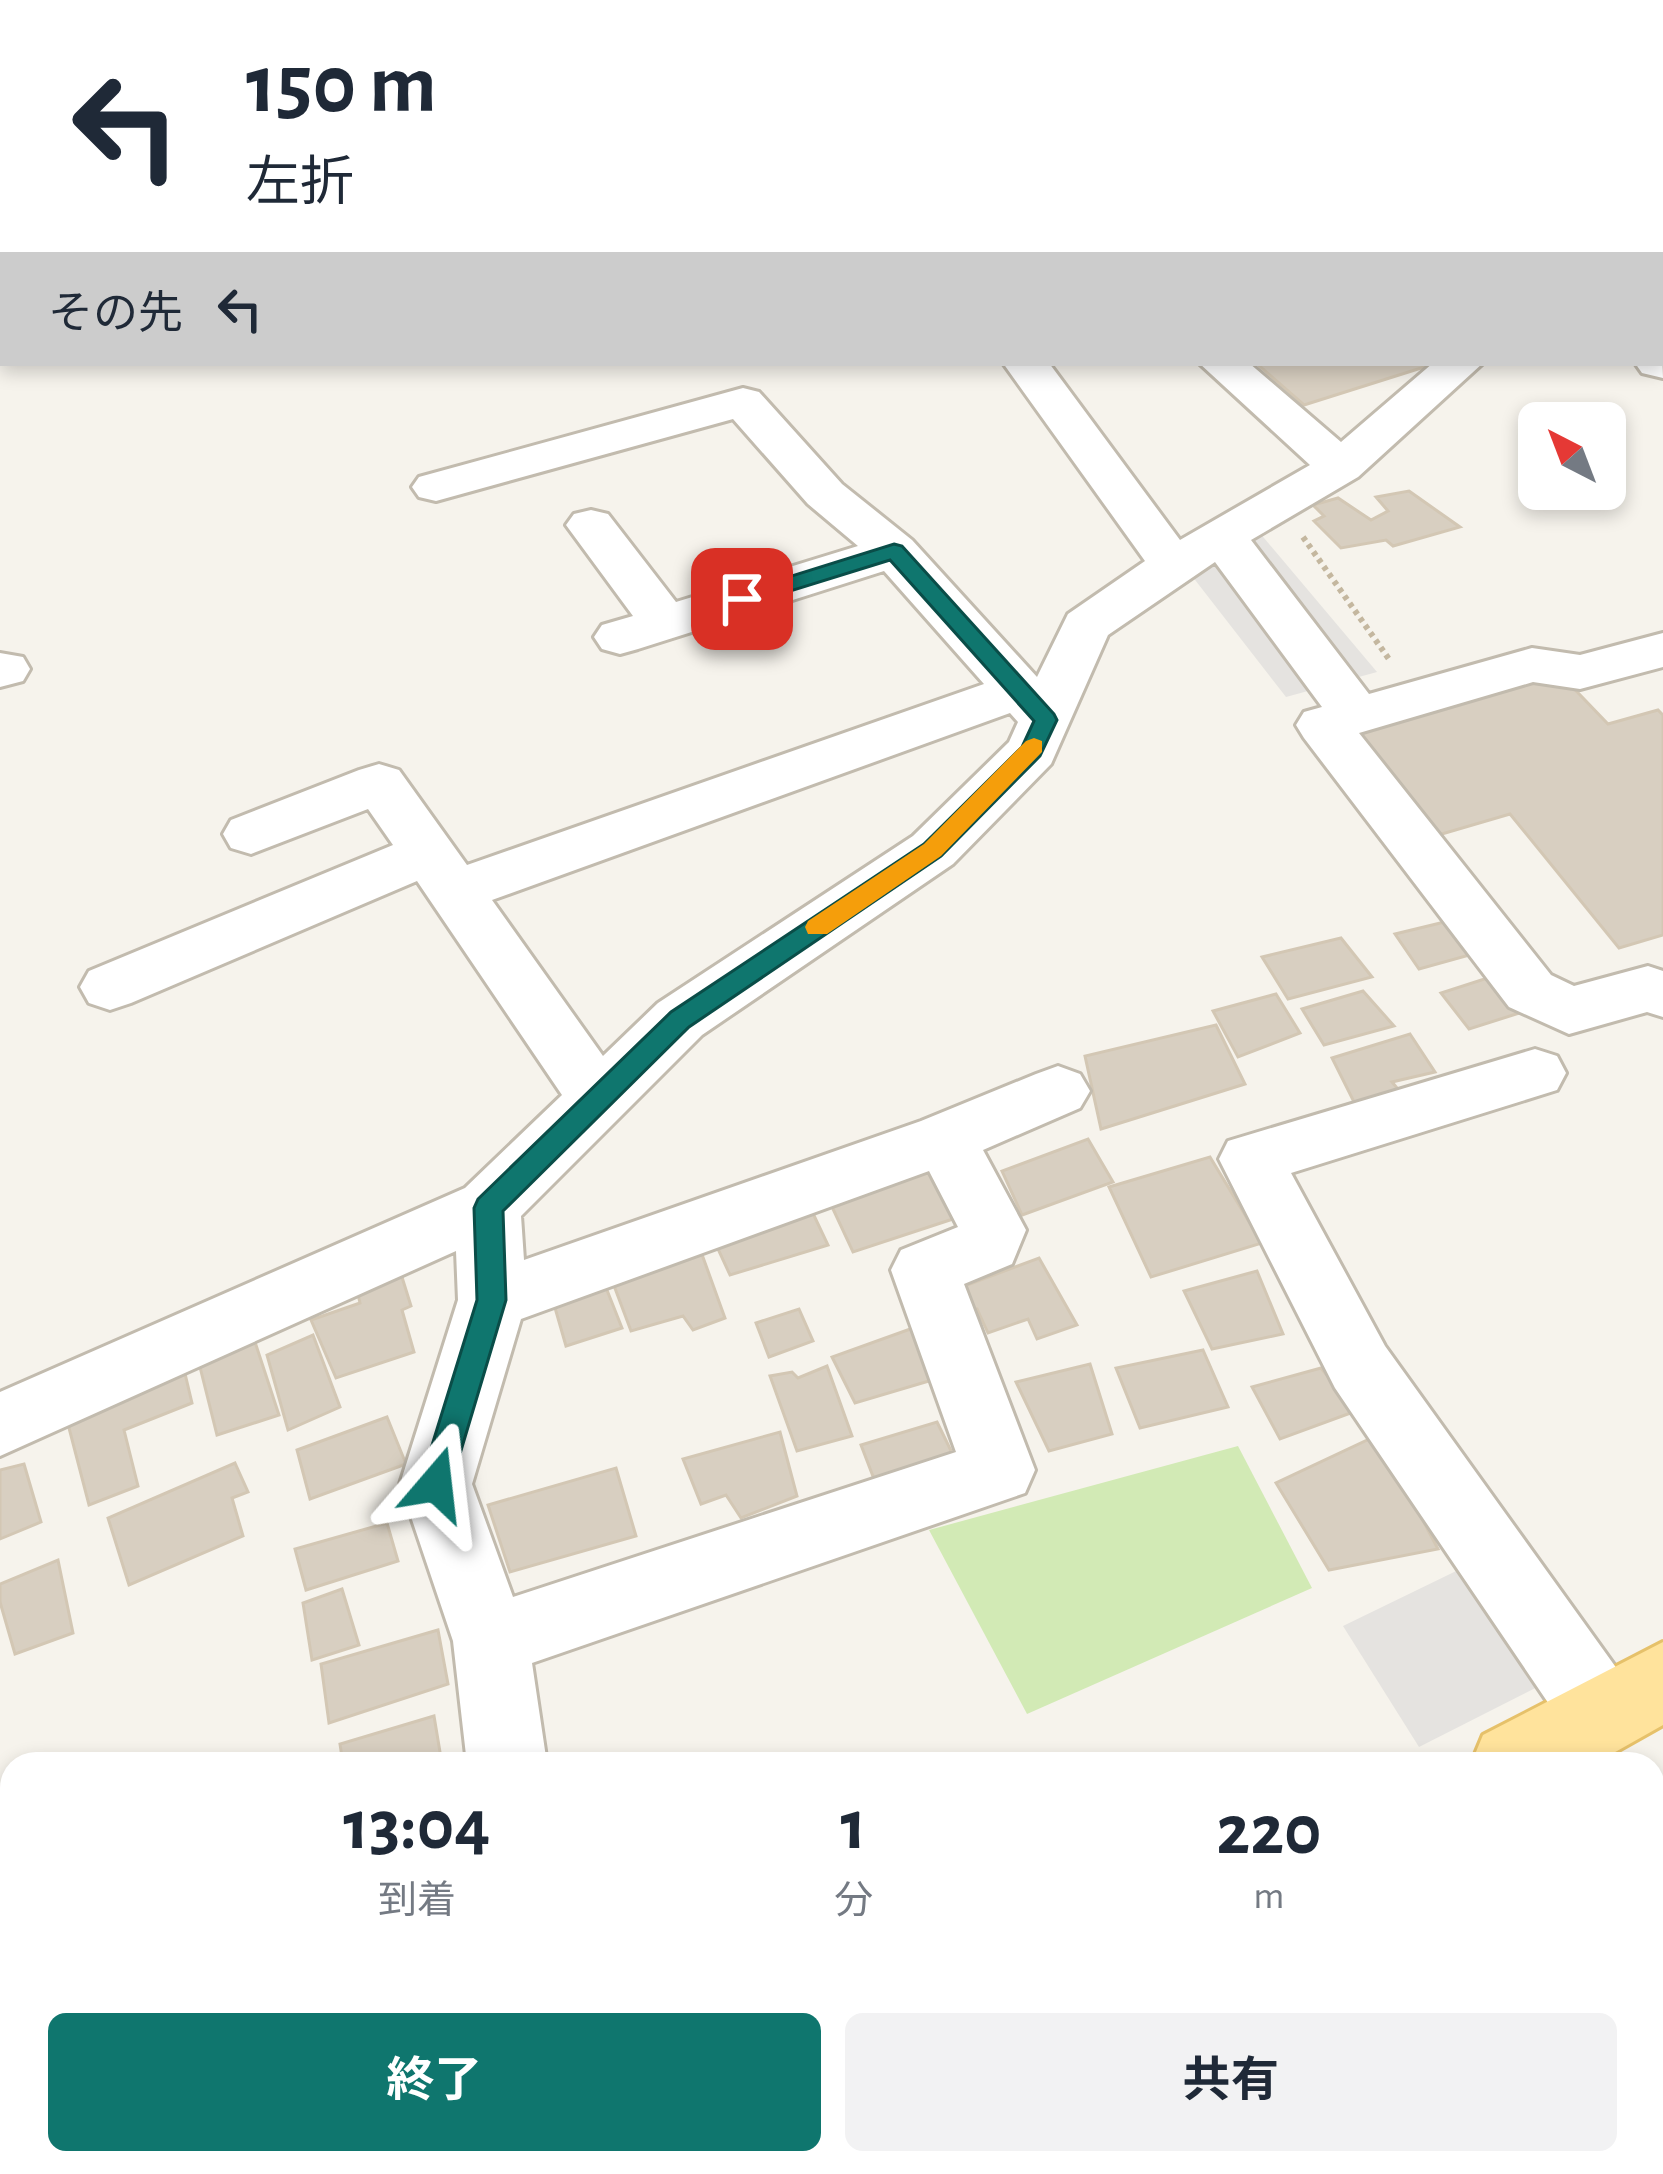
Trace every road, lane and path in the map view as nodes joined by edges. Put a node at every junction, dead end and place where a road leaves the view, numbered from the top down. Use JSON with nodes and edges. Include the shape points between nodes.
{"nodes":[{"id":1,"x":1029,"y":366,"type":"edge"},
{"id":2,"x":1225,"y":366,"type":"edge"},
{"id":3,"x":1457,"y":366,"type":"edge"},
{"id":4,"x":1341,"y":467,"type":"junction"},
{"id":5,"x":436,"y":487,"type":"dead end"},
{"id":6,"x":1281,"y":505,"type":"junction"},
{"id":7,"x":591,"y":525,"type":"dead end"},
{"id":8,"x":894,"y":551,"type":"junction"},
{"id":9,"x":1198,"y":552,"type":"junction"},
{"id":10,"x":1663,"y":650,"type":"edge"},
{"id":11,"x":1416,"y":698,"type":"junction"},
{"id":12,"x":1033,"y":705,"type":"junction"},
{"id":13,"x":1356,"y":715,"type":"junction"},
{"id":14,"x":251,"y":834,"type":"dead end"},
{"id":15,"x":443,"y":872,"type":"junction"},
{"id":16,"x":110,"y":987,"type":"dead end"},
{"id":17,"x":1663,"y":994,"type":"edge"},
{"id":18,"x":1535,"y":1073,"type":"dead end"},
{"id":19,"x":1058,"y":1091,"type":"dead end"},
{"id":20,"x":599,"y":1099,"type":"junction"},
{"id":21,"x":944,"y":1139,"type":"junction"},
{"id":22,"x":488,"y":1208,"type":"junction"},
{"id":23,"x":492,"y":1300,"type":"junction"},
{"id":24,"x":0,"y":1425,"type":"edge"},
{"id":25,"x":491,"y":1641,"type":"junction"},
{"id":26,"x":1632,"y":1698,"type":"edge"},
{"id":27,"x":505,"y":1752,"type":"edge"},
{"id":28,"x":1535,"y":1752,"type":"edge"}],
"edges":[{"from":1,"to":9,"type":"street"},
{"from":2,"to":4,"type":"street"},
{"from":3,"to":4,"type":"street"},
{"from":4,"to":6,"type":"street"},
{"from":5,"to":8,"type":"street","via":[[743,402],[825,494]]},
{"from":6,"to":9,"type":"street"},
{"from":6,"to":11,"type":"path"},
{"from":7,"to":8,"type":"street","via":[[643,630]]},
{"from":8,"to":12,"type":"street"},
{"from":9,"to":12,"type":"street","via":[[1086,626]]},
{"from":9,"to":13,"type":"street"},
{"from":10,"to":11,"type":"street","via":[[1580,672],[1532,665]]},
{"from":11,"to":13,"type":"street"},
{"from":12,"to":15,"type":"street"},
{"from":12,"to":20,"type":"street","via":[[1032,751],[933,850],[680,1019]]},
{"from":13,"to":17,"type":"street","via":[[1323,725],[1529,991],[1569,1010],[1648,989]]},
{"from":14,"to":15,"type":"street","via":[[379,783]]},
{"from":15,"to":16,"type":"street"},
{"from":15,"to":20,"type":"street"},
{"from":18,"to":26,"type":"street","via":[[1251,1159],[1360,1367]]},
{"from":19,"to":21,"type":"street"},
{"from":20,"to":22,"type":"street"},
{"from":21,"to":23,"type":"street"},
{"from":21,"to":25,"type":"street","via":[[994,1230],[988,1244],[925,1270],[998,1470]]},
{"from":22,"to":23,"type":"street"},
{"from":22,"to":24,"type":"street"},
{"from":23,"to":25,"type":"street","via":[[436,1484]]},
{"from":25,"to":27,"type":"street"},
{"from":26,"to":28,"type":"main road"}]}
